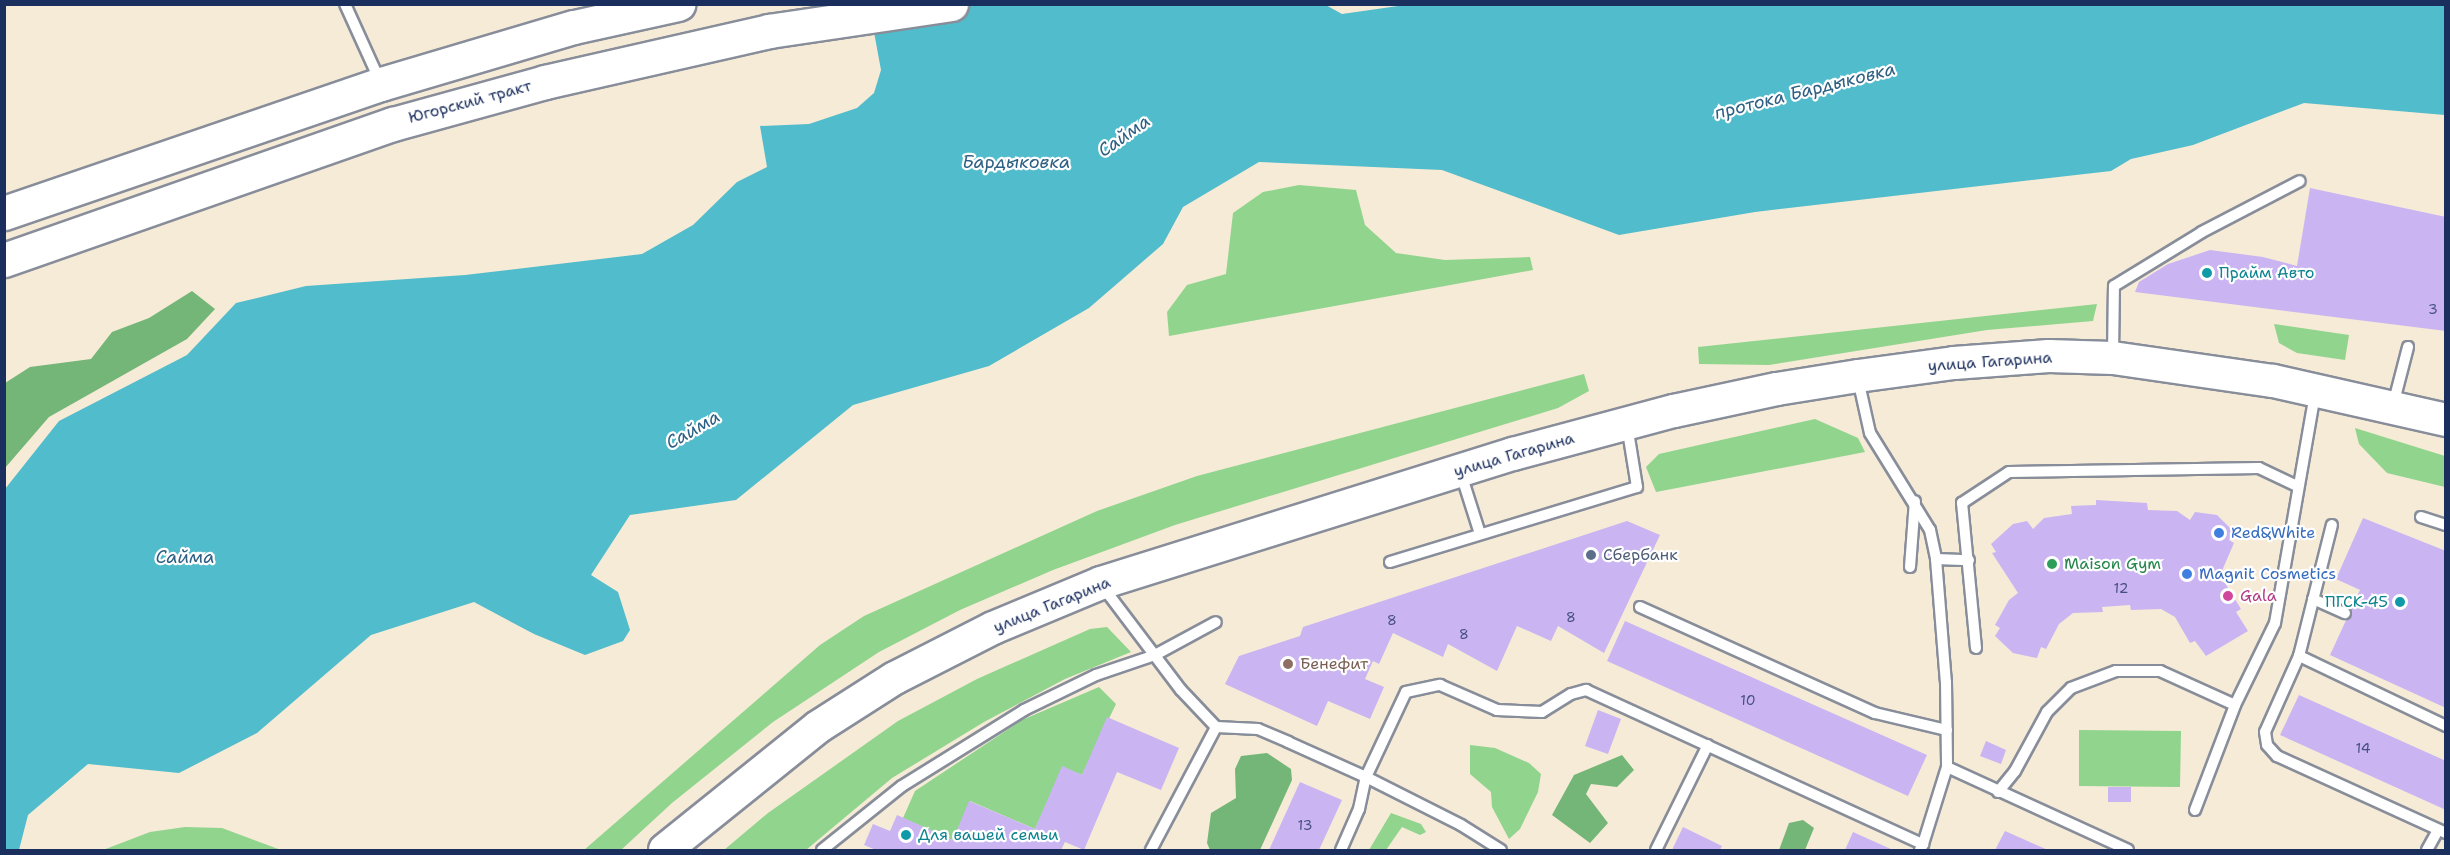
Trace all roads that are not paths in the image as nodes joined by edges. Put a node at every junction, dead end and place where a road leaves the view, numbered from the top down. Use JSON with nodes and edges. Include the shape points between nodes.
{"nodes":[{"id":1,"x":345,"y":4,"type":"edge"},
{"id":2,"x":678,"y":4,"type":"edge"},
{"id":3,"x":951,"y":4,"type":"edge"},
{"id":4,"x":381,"y":84,"type":"junction"},
{"id":5,"x":2300,"y":181,"type":"dead end"},
{"id":6,"x":4,"y":213,"type":"edge"},
{"id":7,"x":4,"y":260,"type":"edge"},
{"id":8,"x":2408,"y":347,"type":"dead end"},
{"id":9,"x":2113,"y":358,"type":"junction"},
{"id":10,"x":1858,"y":376,"type":"junction"},
{"id":11,"x":2316,"y":391,"type":"junction"},
{"id":12,"x":2392,"y":408,"type":"junction"},
{"id":13,"x":2445,"y":420,"type":"edge"},
{"id":14,"x":1626,"y":424,"type":"junction"},
{"id":15,"x":1460,"y":470,"type":"junction"},
{"id":16,"x":2296,"y":486,"type":"junction"},
{"id":17,"x":1915,"y":501,"type":"junction"},
{"id":18,"x":2421,"y":517,"type":"dead end"},
{"id":19,"x":2332,"y":525,"type":"dead end"},
{"id":20,"x":2445,"y":525,"type":"edge"},
{"id":21,"x":1480,"y":534,"type":"junction"},
{"id":22,"x":1936,"y":559,"type":"junction"},
{"id":23,"x":1969,"y":560,"type":"junction"},
{"id":24,"x":1390,"y":562,"type":"dead end"},
{"id":25,"x":1910,"y":567,"type":"dead end"},
{"id":26,"x":1101,"y":583,"type":"junction"},
{"id":27,"x":2313,"y":599,"type":"junction"},
{"id":28,"x":1640,"y":607,"type":"dead end"},
{"id":29,"x":2345,"y":613,"type":"dead end"},
{"id":30,"x":1216,"y":622,"type":"dead end"},
{"id":31,"x":1976,"y":648,"type":"dead end"},
{"id":32,"x":1155,"y":655,"type":"junction"},
{"id":33,"x":2299,"y":656,"type":"junction"},
{"id":34,"x":2235,"y":705,"type":"junction"},
{"id":35,"x":2445,"y":726,"type":"edge"},
{"id":36,"x":1216,"y":727,"type":"junction"},
{"id":37,"x":1947,"y":730,"type":"junction"},
{"id":38,"x":1708,"y":745,"type":"junction"},
{"id":39,"x":1947,"y":766,"type":"junction"},
{"id":40,"x":1366,"y":777,"type":"junction"},
{"id":41,"x":1998,"y":792,"type":"junction"},
{"id":42,"x":2195,"y":810,"type":"dead end"},
{"id":43,"x":2441,"y":832,"type":"edge"},
{"id":44,"x":1921,"y":847,"type":"edge"},
{"id":45,"x":665,"y":850,"type":"edge"},
{"id":46,"x":822,"y":850,"type":"edge"},
{"id":47,"x":1151,"y":850,"type":"edge"},
{"id":48,"x":1341,"y":850,"type":"edge"},
{"id":49,"x":1502,"y":850,"type":"edge"},
{"id":50,"x":1656,"y":850,"type":"edge"},
{"id":51,"x":2128,"y":850,"type":"edge"},
{"id":52,"x":2427,"y":850,"type":"edge"}],
"edges":[{"from":1,"to":4,"type":"lane"},
{"from":2,"to":4,"type":"main road","via":[[574,27]]},
{"from":3,"to":7,"type":"main road","name":"Югорский тракт","via":[[769,31],[545,82],[393,124]]},
{"from":4,"to":6,"type":"main road"},
{"from":5,"to":9,"type":"lane","via":[[2202,232],[2114,286]]},
{"from":8,"to":12,"type":"lane"},
{"from":9,"to":10,"type":"main road","name":"улица Гагарина","via":[[2049,356]]},
{"from":9,"to":11,"type":"main road","name":"улица Гагарина"},
{"from":10,"to":14,"type":"main road","name":"улица Гагарина","via":[[1777,388]]},
{"from":10,"to":17,"type":"lane","via":[[1870,433]]},
{"from":11,"to":12,"type":"main road","name":"улица Гагарина"},
{"from":11,"to":16,"type":"lane"},
{"from":12,"to":13,"type":"main road","name":"улица Гагарина"},
{"from":14,"to":15,"type":"main road","name":"улица Гагарина"},
{"from":14,"to":21,"type":"lane","via":[[1637,487]]},
{"from":15,"to":21,"type":"lane"},
{"from":15,"to":26,"type":"main road","name":"улица Гагарина"},
{"from":16,"to":23,"type":"lane","via":[[2259,468],[2009,472],[1962,503]]},
{"from":16,"to":34,"type":"lane","via":[[2275,623]]},
{"from":17,"to":22,"type":"lane","via":[[1930,530]]},
{"from":17,"to":25,"type":"lane"},
{"from":18,"to":20,"type":"lane"},
{"from":19,"to":27,"type":"lane"},
{"from":21,"to":24,"type":"lane"},
{"from":22,"to":23,"type":"lane"},
{"from":22,"to":37,"type":"lane"},
{"from":23,"to":31,"type":"lane"},
{"from":26,"to":32,"type":"lane"},
{"from":26,"to":45,"type":"main road","name":"улица Гагарина","via":[[993,628],[895,678],[818,727]]},
{"from":27,"to":29,"type":"lane"},
{"from":27,"to":33,"type":"lane"},
{"from":28,"to":37,"type":"lane","via":[[1875,713]]},
{"from":30,"to":32,"type":"lane"},
{"from":32,"to":36,"type":"lane"},
{"from":32,"to":46,"type":"lane","via":[[1096,675],[1006,720],[902,786]]},
{"from":33,"to":35,"type":"lane"},
{"from":33,"to":43,"type":"lane","via":[[2265,732],[2267,745],[2277,756]]},
{"from":34,"to":41,"type":"lane","via":[[2160,671],[2116,670],[2071,688],[2047,712],[2015,771]]},
{"from":34,"to":42,"type":"lane"},
{"from":36,"to":40,"type":"lane","via":[[1258,729]]},
{"from":36,"to":47,"type":"lane"},
{"from":37,"to":39,"type":"lane"},
{"from":38,"to":40,"type":"lane","via":[[1586,690],[1571,694],[1542,712],[1497,710],[1440,685],[1406,692]]},
{"from":38,"to":44,"type":"lane"},
{"from":38,"to":50,"type":"lane"},
{"from":39,"to":41,"type":"lane"},
{"from":39,"to":44,"type":"lane"},
{"from":40,"to":48,"type":"lane","via":[[1359,809]]},
{"from":40,"to":49,"type":"lane"},
{"from":41,"to":51,"type":"lane"},
{"from":43,"to":52,"type":"lane"}]}
